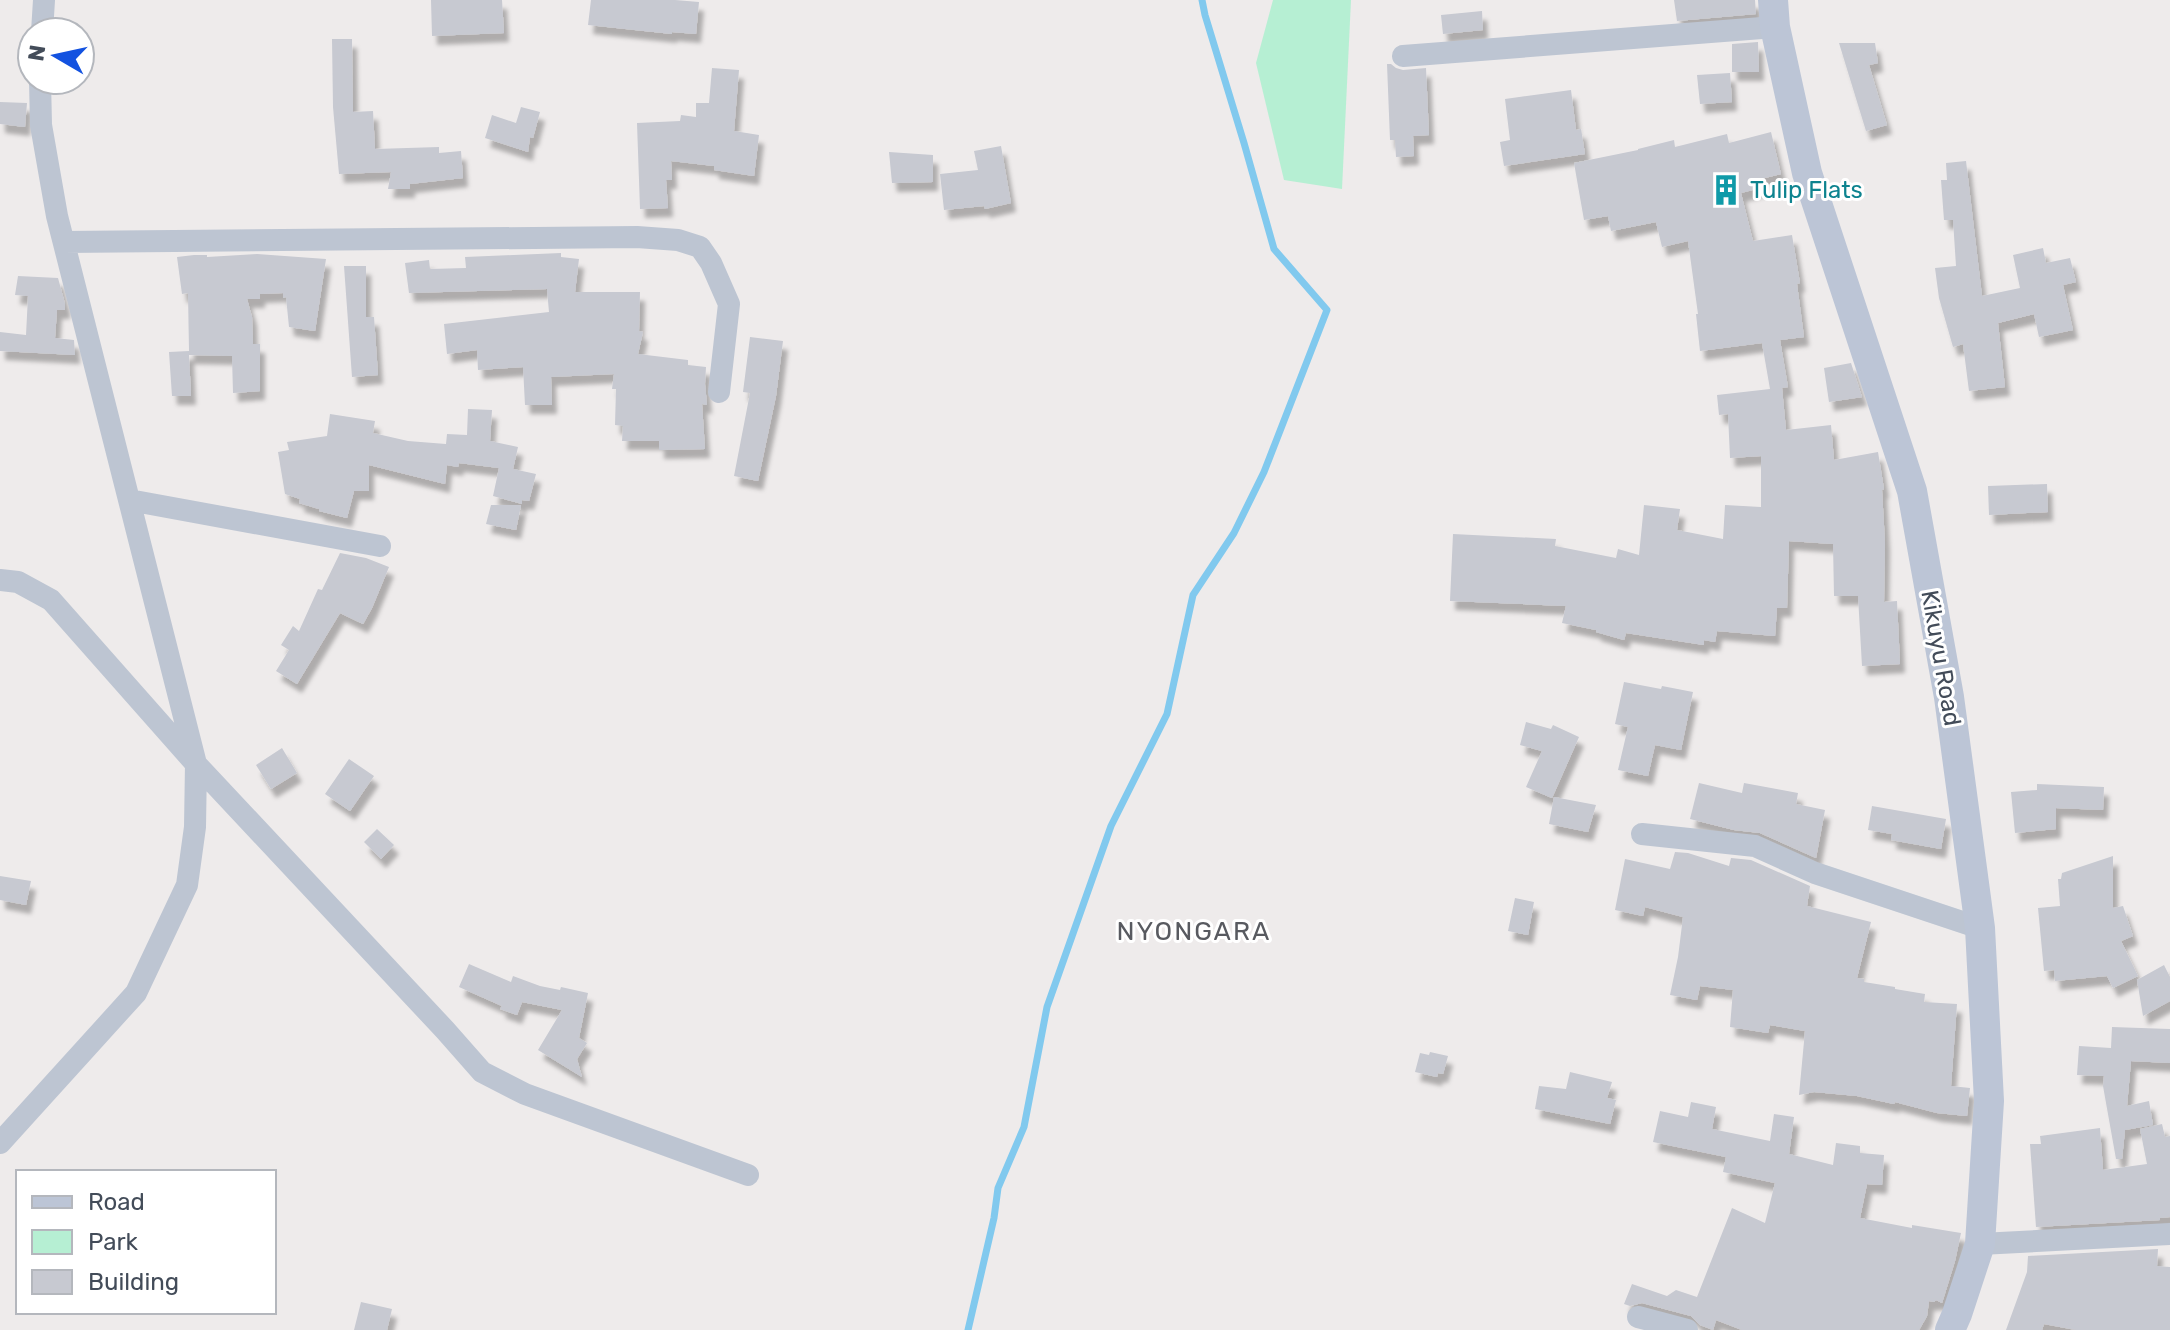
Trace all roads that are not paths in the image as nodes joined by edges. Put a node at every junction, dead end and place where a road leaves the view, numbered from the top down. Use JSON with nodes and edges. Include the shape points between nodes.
{"nodes":[{"id":1,"x":1774,"y":14,"type":"edge"},
{"id":2,"x":1403,"y":56,"type":"dead end"},
{"id":3,"x":41,"y":96,"type":"edge"},
{"id":4,"x":64,"y":242,"type":"junction"},
{"id":5,"x":719,"y":392,"type":"dead end"},
{"id":6,"x":129,"y":500,"type":"junction"},
{"id":7,"x":380,"y":546,"type":"dead end"},
{"id":8,"x":0,"y":580,"type":"edge"},
{"id":9,"x":196,"y":764,"type":"junction"},
{"id":10,"x":1642,"y":834,"type":"dead end"},
{"id":11,"x":1980,"y":928,"type":"junction"},
{"id":12,"x":0,"y":1143,"type":"edge"},
{"id":13,"x":748,"y":1175,"type":"dead end"},
{"id":14,"x":2170,"y":1234,"type":"edge"},
{"id":15,"x":1980,"y":1244,"type":"junction"},
{"id":16,"x":1638,"y":1317,"type":"dead end"},
{"id":17,"x":1687,"y":1330,"type":"edge"},
{"id":18,"x":1950,"y":1330,"type":"edge"}],
"edges":[{"from":1,"to":2,"type":"street"},
{"from":1,"to":11,"type":"main road","name":"Kikuyu Road","via":[[1807,173],[1912,491],[1949,697]]},
{"from":3,"to":4,"type":"street","via":[[43,139]]},
{"from":4,"to":5,"type":"street","via":[[678,240],[700,247],[729,304]]},
{"from":4,"to":6,"type":"street"},
{"from":6,"to":7,"type":"street"},
{"from":6,"to":9,"type":"street"},
{"from":8,"to":9,"type":"street","via":[[18,582],[51,600]]},
{"from":9,"to":12,"type":"street","via":[[187,885],[136,993]]},
{"from":9,"to":13,"type":"street","via":[[482,1072],[525,1094]]},
{"from":10,"to":11,"type":"street","via":[[1755,846],[1815,873]]},
{"from":11,"to":15,"type":"main road","name":"Kikuyu Road","via":[[1989,1101]]},
{"from":14,"to":15,"type":"street"},
{"from":15,"to":18,"type":"main road","name":"Kikuyu Road"},
{"from":16,"to":17,"type":"street"}]}
